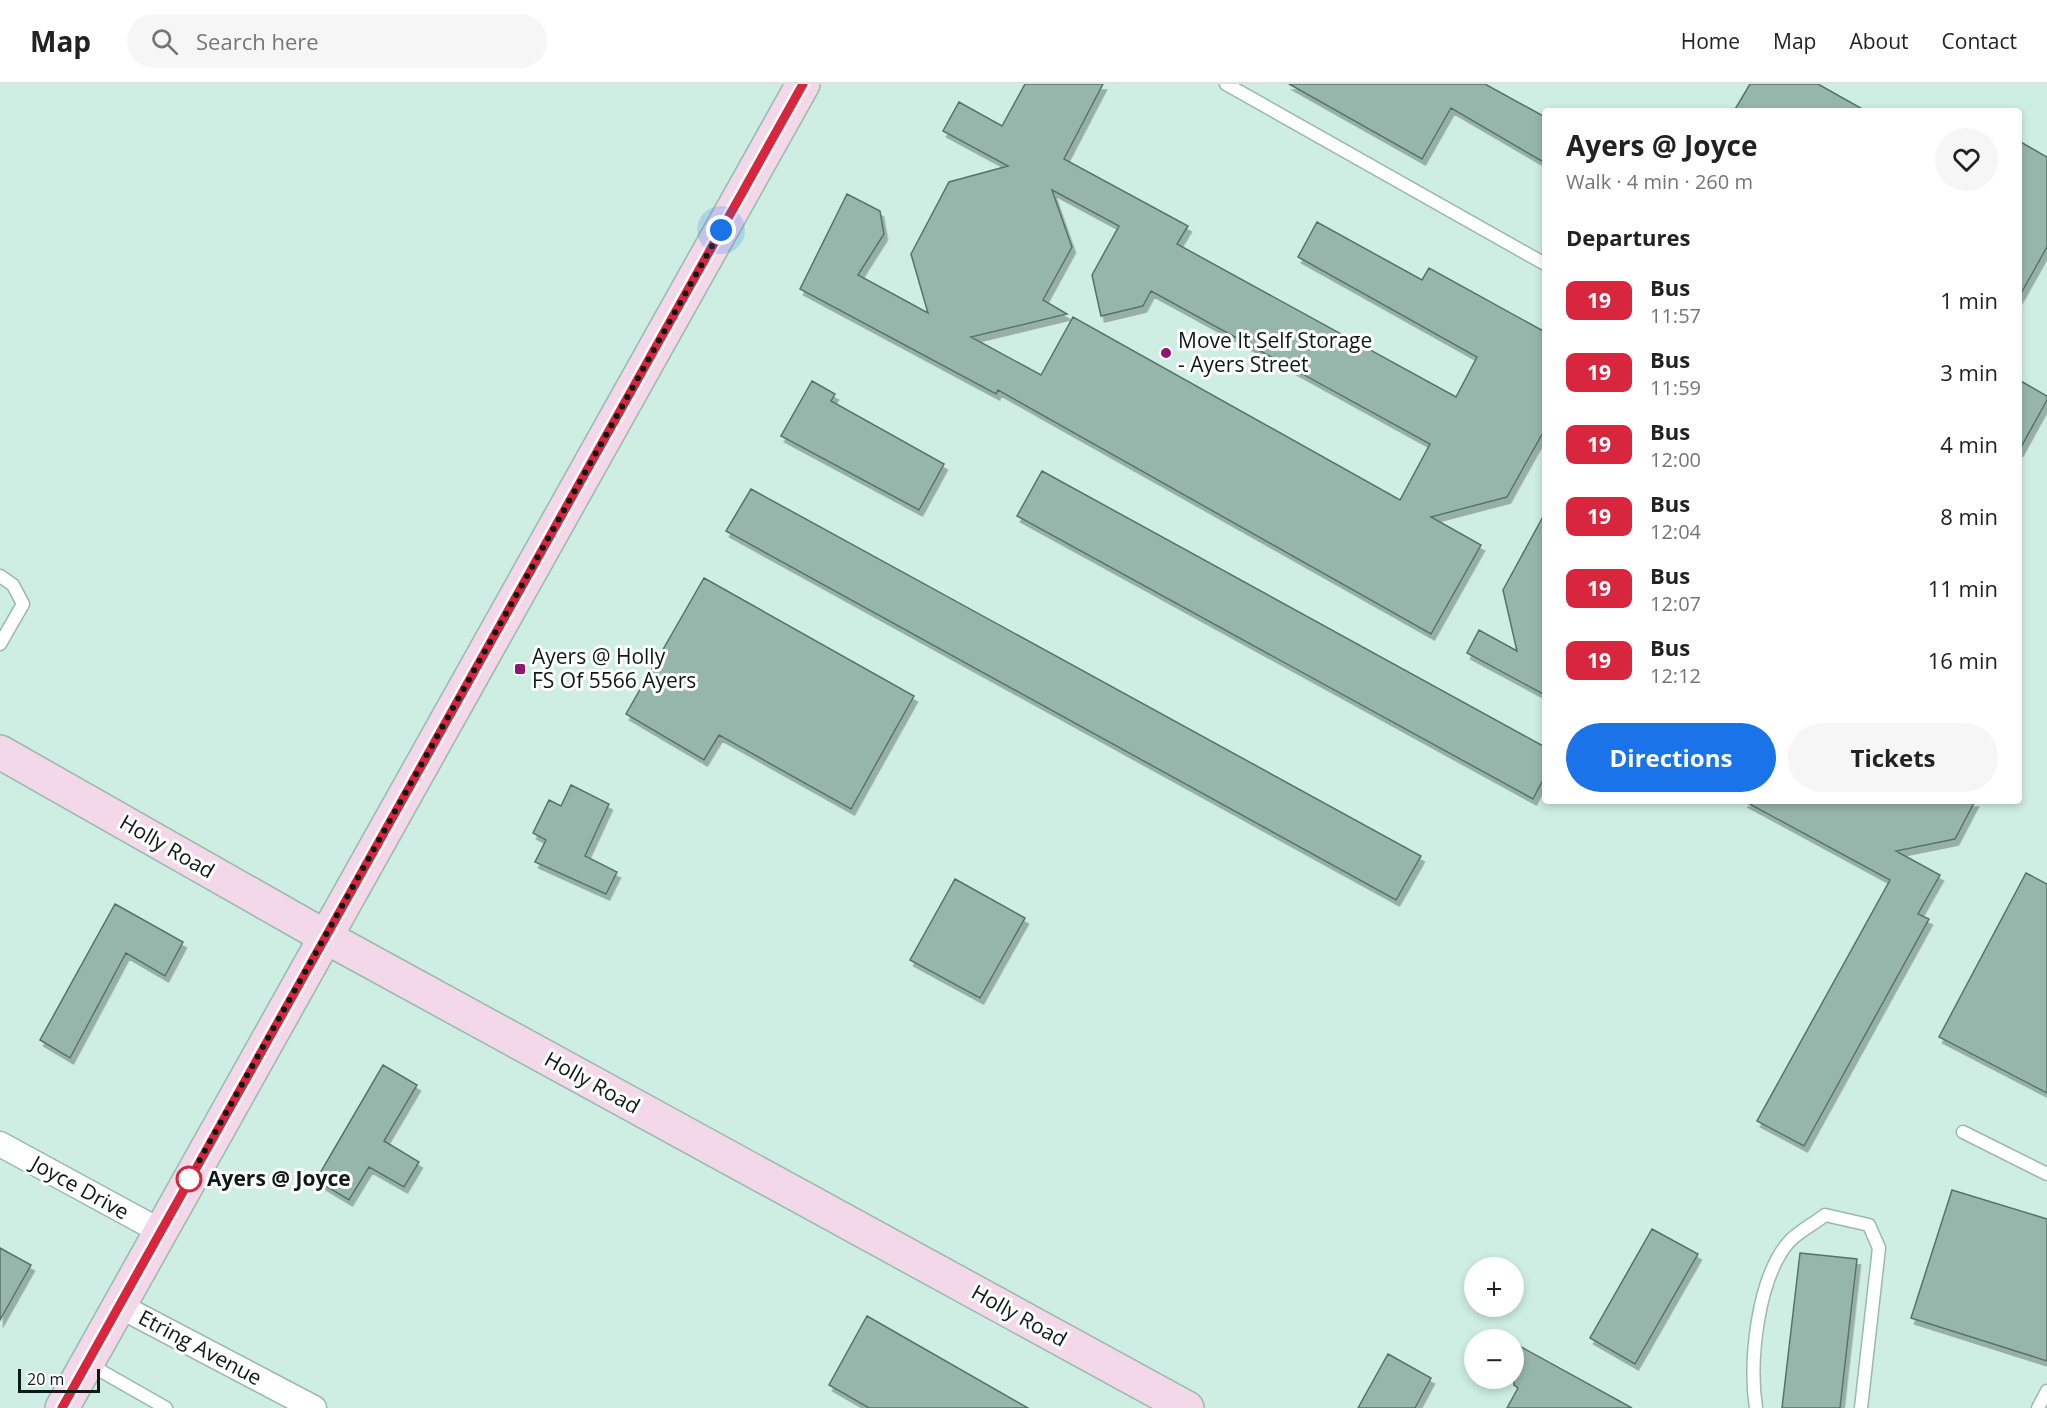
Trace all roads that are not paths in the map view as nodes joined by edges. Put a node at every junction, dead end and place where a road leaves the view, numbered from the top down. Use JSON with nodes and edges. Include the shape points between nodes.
{"nodes":[{"id":1,"x":803,"y":84,"type":"edge"},
{"id":2,"x":1226,"y":84,"type":"edge"},
{"id":3,"x":1542,"y":262,"type":"edge"},
{"id":4,"x":0,"y":576,"type":"edge"},
{"id":5,"x":0,"y":644,"type":"edge"},
{"id":6,"x":0,"y":752,"type":"edge"},
{"id":7,"x":324,"y":936,"type":"junction"},
{"id":8,"x":1963,"y":1132,"type":"dead end"},
{"id":9,"x":0,"y":1144,"type":"edge"},
{"id":10,"x":2047,"y":1174,"type":"edge"},
{"id":11,"x":160,"y":1232,"type":"junction"},
{"id":12,"x":118,"y":1305,"type":"junction"},
{"id":13,"x":86,"y":1363,"type":"junction"},
{"id":14,"x":2047,"y":1391,"type":"edge"},
{"id":15,"x":298,"y":1404,"type":"edge"},
{"id":16,"x":62,"y":1408,"type":"edge"},
{"id":17,"x":166,"y":1408,"type":"edge"},
{"id":18,"x":1187,"y":1408,"type":"edge"},
{"id":19,"x":1756,"y":1408,"type":"edge"},
{"id":20,"x":1861,"y":1408,"type":"edge"},
{"id":21,"x":2038,"y":1408,"type":"edge"}],
"edges":[{"from":1,"to":7,"type":"main road"},
{"from":2,"to":3,"type":"lane"},
{"from":4,"to":5,"type":"lane","via":[[13,585],[23,604]]},
{"from":6,"to":7,"type":"main road","name":"Holly Road"},
{"from":7,"to":11,"type":"main road"},
{"from":7,"to":18,"type":"main road","name":"Holly Road"},
{"from":8,"to":10,"type":"lane"},
{"from":9,"to":11,"type":"street","name":"Joyce Drive"},
{"from":11,"to":12,"type":"main road"},
{"from":12,"to":13,"type":"main road"},
{"from":12,"to":15,"type":"street","name":"Etring Avenue"},
{"from":13,"to":16,"type":"main road"},
{"from":13,"to":17,"type":"lane"},
{"from":14,"to":21,"type":"lane"},
{"from":19,"to":20,"type":"lane","via":[[1754,1339],[1767,1283],[1788,1243],[1825,1215],[1869,1225],[1878,1248]]}]}
